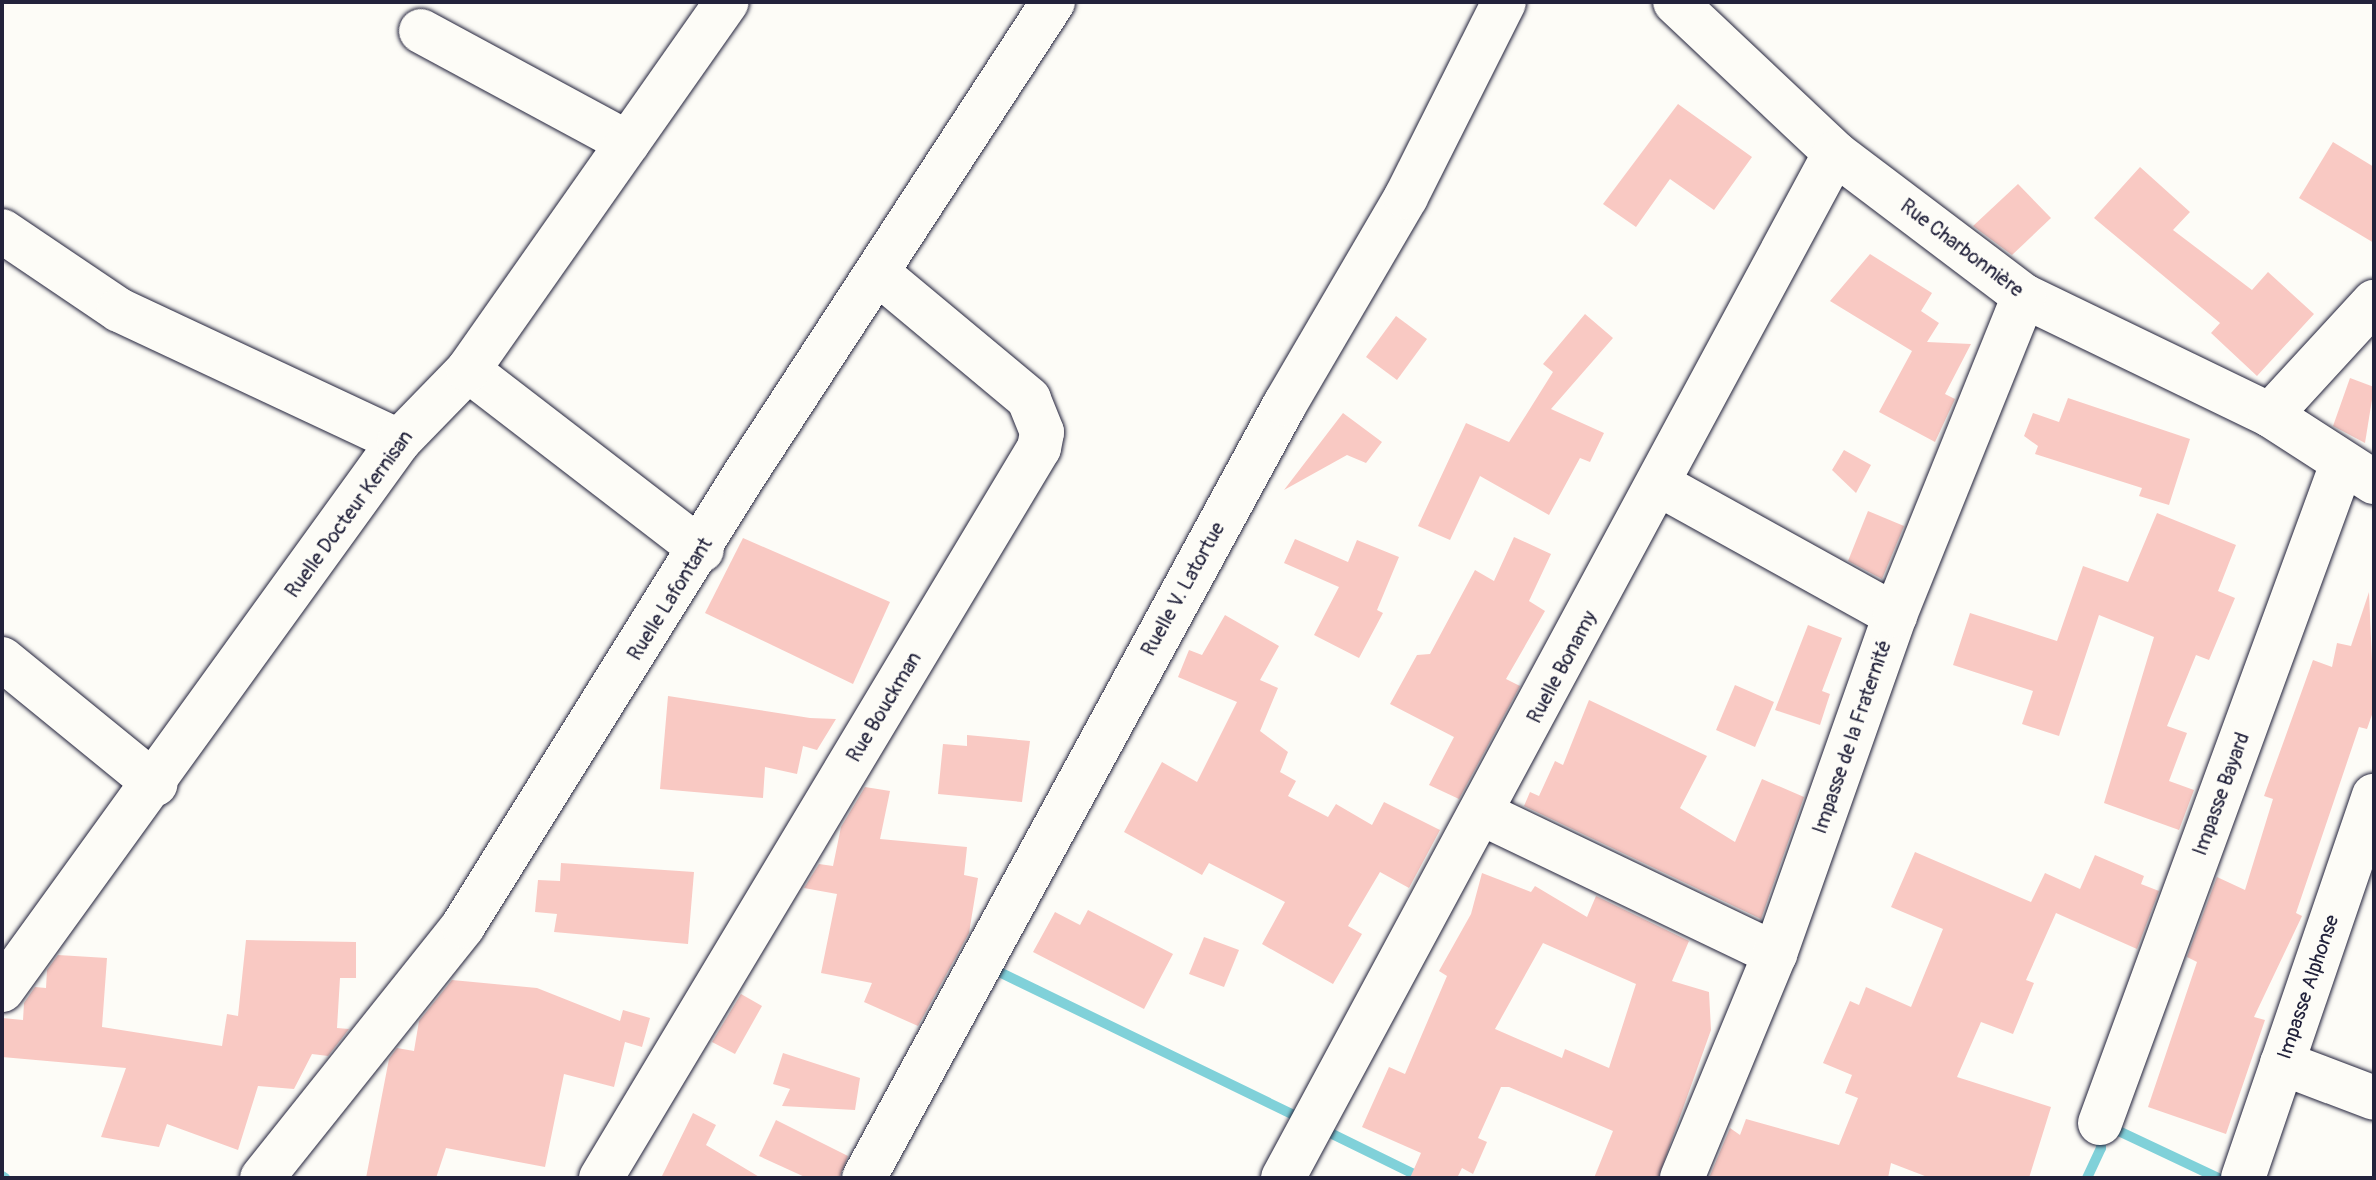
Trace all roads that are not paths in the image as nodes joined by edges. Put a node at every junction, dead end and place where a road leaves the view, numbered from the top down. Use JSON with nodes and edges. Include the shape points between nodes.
{"nodes":[{"id":1,"x":1053,"y":2,"type":"edge"},
{"id":2,"x":1504,"y":2,"type":"edge"},
{"id":3,"x":1675,"y":2,"type":"edge"},
{"id":4,"x":714,"y":6,"type":"edge"},
{"id":5,"x":421,"y":31,"type":"dead end"},
{"id":6,"x":628,"y":143,"type":"junction"},
{"id":7,"x":1835,"y":153,"type":"junction"},
{"id":8,"x":2,"y":231,"type":"edge"},
{"id":9,"x":879,"y":274,"type":"junction"},
{"id":10,"x":2024,"y":296,"type":"junction"},
{"id":11,"x":2374,"y":302,"type":"edge"},
{"id":12,"x":468,"y":370,"type":"junction"},
{"id":13,"x":2270,"y":415,"type":"junction"},
{"id":14,"x":399,"y":441,"type":"junction"},
{"id":15,"x":2358,"y":473,"type":"edge"},
{"id":16,"x":1660,"y":485,"type":"junction"},
{"id":17,"x":702,"y":550,"type":"junction"},
{"id":18,"x":1895,"y":615,"type":"junction"},
{"id":19,"x":2,"y":659,"type":"edge"},
{"id":20,"x":155,"y":784,"type":"junction"},
{"id":21,"x":2374,"y":796,"type":"edge"},
{"id":22,"x":1483,"y":814,"type":"junction"},
{"id":23,"x":1775,"y":954,"type":"junction"},
{"id":24,"x":2,"y":990,"type":"edge"},
{"id":25,"x":2282,"y":1063,"type":"junction"},
{"id":26,"x":2374,"y":1098,"type":"edge"},
{"id":27,"x":2100,"y":1123,"type":"dead end"},
{"id":28,"x":262,"y":1178,"type":"edge"},
{"id":29,"x":601,"y":1178,"type":"edge"},
{"id":30,"x":864,"y":1178,"type":"edge"},
{"id":31,"x":1283,"y":1178,"type":"edge"},
{"id":32,"x":1682,"y":1178,"type":"edge"},
{"id":33,"x":2243,"y":1178,"type":"edge"}],
"edges":[{"from":1,"to":9,"type":"street","name":"Ruelle Lafontant"},
{"from":2,"to":30,"type":"street","name":"Ruelle V. Latortue","via":[[1406,197],[1277,418]]},
{"from":3,"to":7,"type":"street","name":"Rue Charbonnière"},
{"from":4,"to":6,"type":"street","name":"Ruelle Docteur Kernisan"},
{"from":5,"to":6,"type":"street"},
{"from":6,"to":12,"type":"street","name":"Ruelle Docteur Kernisan"},
{"from":7,"to":10,"type":"street","name":"Rue Charbonnière"},
{"from":7,"to":16,"type":"street","name":"Ruelle Bonamy"},
{"from":8,"to":14,"type":"street","via":[[119,310]]},
{"from":9,"to":17,"type":"street","name":"Ruelle Lafontant"},
{"from":9,"to":29,"type":"street","name":"Rue Bouckman","via":[[1029,399],[1042,432],[1039,448]]},
{"from":10,"to":13,"type":"street","name":"Rue Charbonnière"},
{"from":10,"to":18,"type":"street","name":"Impasse de la Fraternité"},
{"from":11,"to":13,"type":"street"},
{"from":12,"to":14,"type":"street","name":"Ruelle Docteur Kernisan"},
{"from":12,"to":17,"type":"street"},
{"from":13,"to":15,"type":"street","name":"Rue Charbonnière"},
{"from":14,"to":20,"type":"street","name":"Ruelle Docteur Kernisan"},
{"from":15,"to":27,"type":"street","name":"Impasse Bayard"},
{"from":16,"to":18,"type":"street"},
{"from":16,"to":22,"type":"street","name":"Ruelle Bonamy"},
{"from":17,"to":28,"type":"street","name":"Ruelle Lafontant","via":[[463,926]]},
{"from":18,"to":23,"type":"street","name":"Impasse de la Fraternité"},
{"from":19,"to":20,"type":"street"},
{"from":20,"to":24,"type":"street","name":"Ruelle Docteur Kernisan"},
{"from":21,"to":25,"type":"street","name":"Impasse Alphonse"},
{"from":22,"to":23,"type":"street"},
{"from":22,"to":31,"type":"street","name":"Ruelle Bonamy"},
{"from":23,"to":32,"type":"street","name":"Impasse de la Fraternité"},
{"from":25,"to":26,"type":"street"},
{"from":25,"to":33,"type":"street","name":"Impasse Alphonse"}]}
